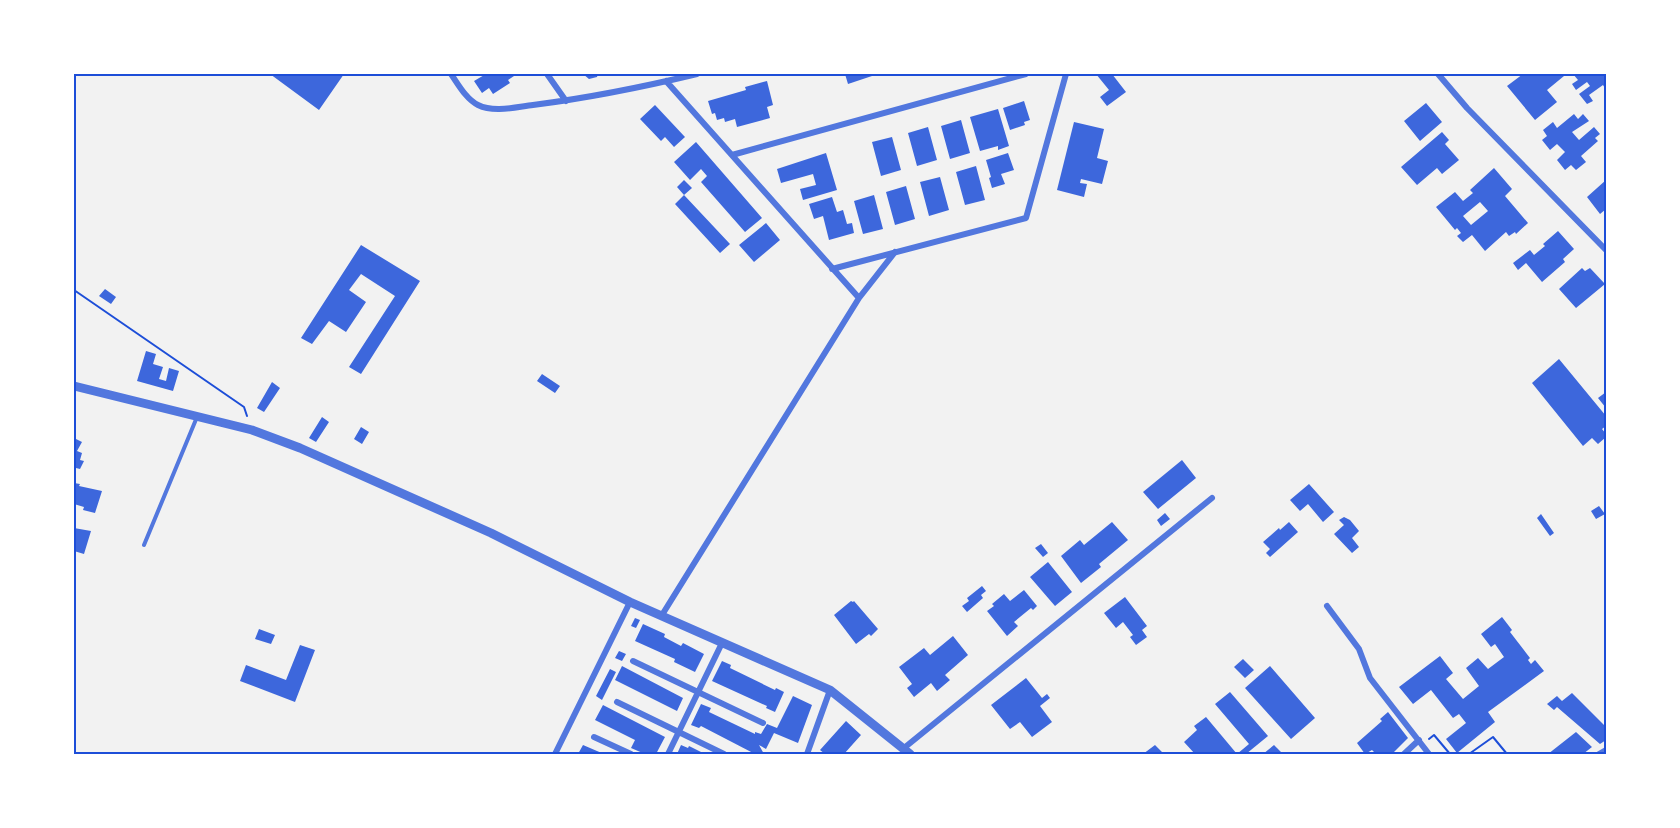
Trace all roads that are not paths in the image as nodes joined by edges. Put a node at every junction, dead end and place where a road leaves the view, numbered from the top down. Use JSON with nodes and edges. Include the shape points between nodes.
{"nodes":[{"id":1,"x":451,"y":74,"type":"edge"},
{"id":2,"x":547,"y":74,"type":"edge"},
{"id":3,"x":697,"y":74,"type":"edge"},
{"id":4,"x":1026,"y":74,"type":"edge"},
{"id":5,"x":1066,"y":74,"type":"edge"},
{"id":6,"x":1438,"y":74,"type":"edge"},
{"id":7,"x":666,"y":81,"type":"junction"},
{"id":8,"x":566,"y":101,"type":"junction"},
{"id":9,"x":732,"y":155,"type":"junction"},
{"id":10,"x":1606,"y":250,"type":"edge"},
{"id":11,"x":895,"y":252,"type":"junction"},
{"id":12,"x":832,"y":269,"type":"junction"},
{"id":13,"x":859,"y":298,"type":"junction"},
{"id":14,"x":74,"y":386,"type":"edge"},
{"id":15,"x":197,"y":416,"type":"junction"},
{"id":16,"x":1212,"y":498,"type":"dead end"},
{"id":17,"x":144,"y":545,"type":"dead end"},
{"id":18,"x":630,"y":602,"type":"junction"},
{"id":19,"x":1327,"y":606,"type":"dead end"},
{"id":20,"x":662,"y":615,"type":"junction"},
{"id":21,"x":722,"y":643,"type":"junction"},
{"id":22,"x":633,"y":661,"type":"dead end"},
{"id":23,"x":830,"y":690,"type":"junction"},
{"id":24,"x":698,"y":692,"type":"junction"},
{"id":25,"x":617,"y":702,"type":"dead end"},
{"id":26,"x":763,"y":723,"type":"dead end"},
{"id":27,"x":679,"y":733,"type":"junction"},
{"id":28,"x":594,"y":737,"type":"dead end"},
{"id":29,"x":1420,"y":742,"type":"junction"},
{"id":30,"x":1606,"y":750,"type":"edge"},
{"id":31,"x":907,"y":752,"type":"edge"},
{"id":32,"x":555,"y":754,"type":"edge"},
{"id":33,"x":631,"y":754,"type":"edge"},
{"id":34,"x":668,"y":754,"type":"edge"},
{"id":35,"x":724,"y":754,"type":"edge"},
{"id":36,"x":807,"y":754,"type":"edge"},
{"id":37,"x":1404,"y":754,"type":"edge"},
{"id":38,"x":1429,"y":754,"type":"edge"},
{"id":39,"x":1599,"y":754,"type":"edge"}],
"edges":[{"from":1,"to":8,"type":"street","via":[[468,97],[488,108]]},
{"from":2,"to":8,"type":"street"},
{"from":3,"to":7,"type":"street"},
{"from":4,"to":9,"type":"street"},
{"from":5,"to":11,"type":"street","via":[[1026,218]]},
{"from":6,"to":10,"type":"street"},
{"from":7,"to":8,"type":"street"},
{"from":7,"to":9,"type":"street"},
{"from":9,"to":12,"type":"street"},
{"from":11,"to":12,"type":"street"},
{"from":11,"to":13,"type":"street"},
{"from":12,"to":13,"type":"street"},
{"from":13,"to":20,"type":"street"},
{"from":14,"to":15,"type":"street"},
{"from":15,"to":17,"type":"lane"},
{"from":15,"to":18,"type":"street","via":[[300,448]]},
{"from":16,"to":31,"type":"street"},
{"from":18,"to":20,"type":"street"},
{"from":18,"to":32,"type":"street"},
{"from":19,"to":29,"type":"street","via":[[1359,649],[1370,678]]},
{"from":20,"to":21,"type":"street"},
{"from":21,"to":23,"type":"street"},
{"from":21,"to":24,"type":"street"},
{"from":22,"to":24,"type":"street"},
{"from":23,"to":31,"type":"street"},
{"from":23,"to":36,"type":"street"},
{"from":24,"to":26,"type":"street"},
{"from":24,"to":27,"type":"street"},
{"from":25,"to":27,"type":"street"},
{"from":27,"to":34,"type":"street"},
{"from":27,"to":35,"type":"street"},
{"from":28,"to":33,"type":"street"},
{"from":29,"to":37,"type":"street"},
{"from":29,"to":38,"type":"street"},
{"from":30,"to":39,"type":"street"}]}
